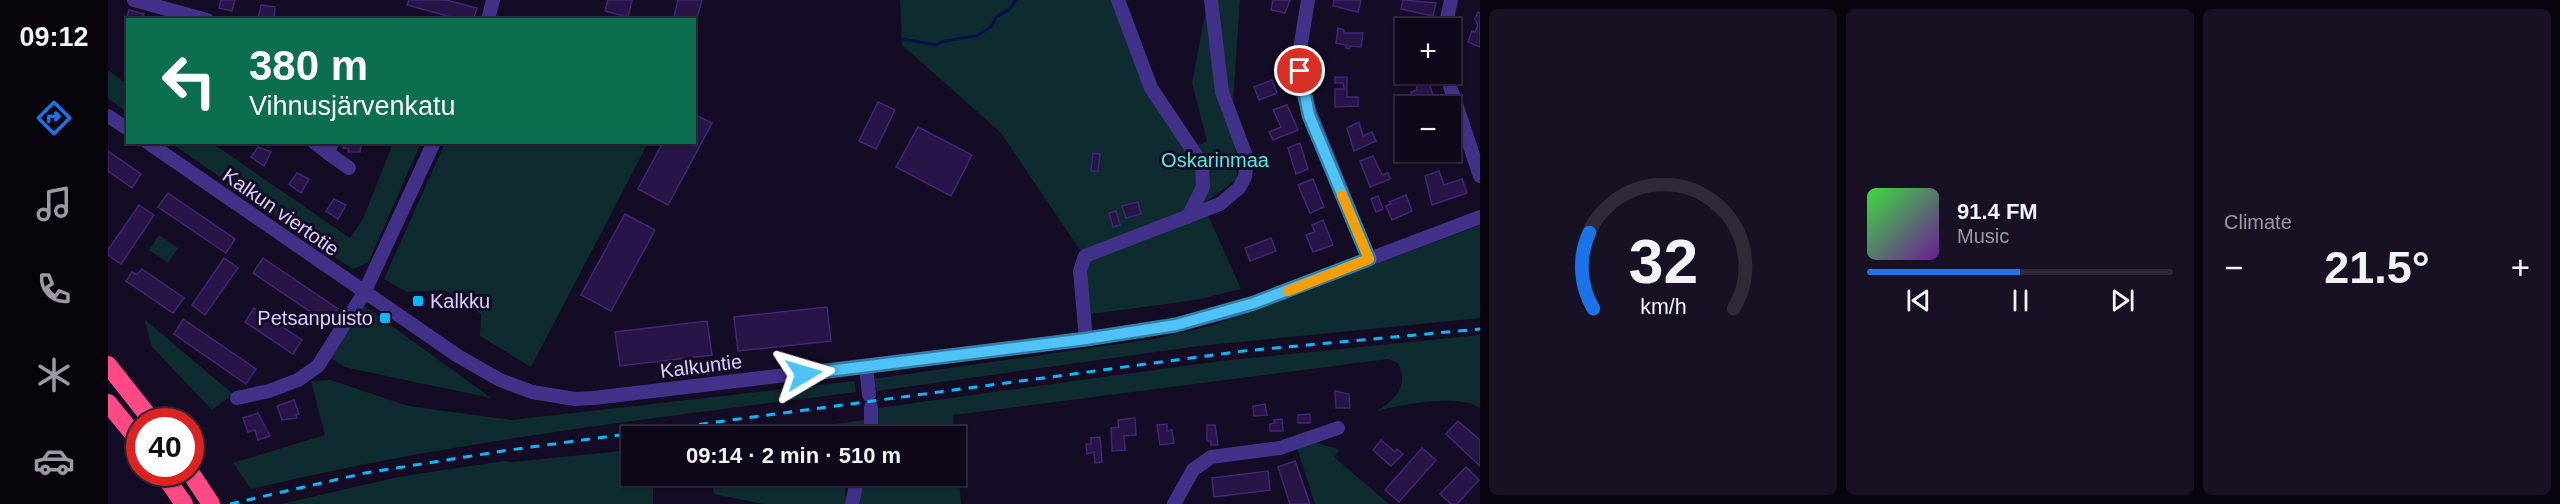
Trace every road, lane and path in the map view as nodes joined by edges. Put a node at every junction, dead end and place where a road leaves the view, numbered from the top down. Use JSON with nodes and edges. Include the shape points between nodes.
{"nodes":[{"id":1,"x":134,"y":0,"type":"edge"},
{"id":2,"x":493,"y":0,"type":"edge"},
{"id":3,"x":1118,"y":0,"type":"edge"},
{"id":4,"x":1211,"y":0,"type":"edge"},
{"id":5,"x":1308,"y":0,"type":"edge"},
{"id":6,"x":1451,"y":0,"type":"edge"},
{"id":7,"x":200,"y":18,"type":"edge"},
{"id":8,"x":488,"y":18,"type":"edge"},
{"id":9,"x":1447,"y":18,"type":"edge"},
{"id":10,"x":1449,"y":84,"type":"edge"},
{"id":11,"x":108,"y":116,"type":"edge"},
{"id":12,"x":126,"y":128,"type":"edge"},
{"id":13,"x":150,"y":144,"type":"edge"},
{"id":14,"x":433,"y":144,"type":"edge"},
{"id":15,"x":330,"y":148,"type":"edge"},
{"id":16,"x":349,"y":168,"type":"dead end"},
{"id":17,"x":1480,"y":176,"type":"edge"},
{"id":18,"x":1480,"y":217,"type":"edge"},
{"id":19,"x":1188,"y":218,"type":"junction"},
{"id":20,"x":1369,"y":259,"type":"junction"},
{"id":21,"x":364,"y":292,"type":"junction"},
{"id":22,"x":1086,"y":339,"type":"junction"},
{"id":23,"x":108,"y":365,"type":"edge"},
{"id":24,"x":866,"y":367,"type":"junction"},
{"id":25,"x":237,"y":398,"type":"dead end"},
{"id":26,"x":108,"y":403,"type":"edge"},
{"id":27,"x":142,"y":408,"type":"edge"},
{"id":28,"x":126,"y":425,"type":"edge"},
{"id":29,"x":871,"y":426,"type":"edge"},
{"id":30,"x":1338,"y":428,"type":"dead end"},
{"id":31,"x":172,"y":486,"type":"edge"},
{"id":32,"x":199,"y":486,"type":"edge"},
{"id":33,"x":856,"y":486,"type":"edge"},
{"id":34,"x":184,"y":504,"type":"edge"},
{"id":35,"x":211,"y":504,"type":"edge"},
{"id":36,"x":852,"y":504,"type":"edge"},
{"id":37,"x":1174,"y":504,"type":"edge"}],
"edges":[{"from":1,"to":7,"type":"street"},
{"from":2,"to":8,"type":"street"},
{"from":3,"to":19,"type":"street","via":[[1151,87],[1202,164],[1203,187]]},
{"from":4,"to":19,"type":"street","via":[[1222,92],[1247,168],[1239,188],[1227,200]]},
{"from":5,"to":20,"type":"street","via":[[1300,49],[1302,92]]},
{"from":6,"to":9,"type":"street"},
{"from":10,"to":17,"type":"street"},
{"from":11,"to":12,"type":"street"},
{"from":13,"to":21,"type":"street","name":"Kalkun viertotie"},
{"from":14,"to":21,"type":"street"},
{"from":15,"to":16,"type":"street"},
{"from":18,"to":20,"type":"street","name":"Kalkuntie"},
{"from":19,"to":22,"type":"street","via":[[1083,258],[1080,271]]},
{"from":20,"to":22,"type":"street","name":"Kalkuntie","via":[[1215,315]]},
{"from":21,"to":24,"type":"street","name":"Kalkuntie","via":[[458,356],[500,380],[532,392],[594,398]]},
{"from":21,"to":25,"type":"street","via":[[318,366],[309,374],[269,391]]},
{"from":22,"to":24,"type":"street","name":"Kalkuntie"},
{"from":23,"to":27,"type":"highway"},
{"from":24,"to":29,"type":"street"},
{"from":26,"to":28,"type":"highway"},
{"from":30,"to":37,"type":"street","via":[[1280,448],[1211,457],[1193,470]]},
{"from":31,"to":34,"type":"highway"},
{"from":32,"to":35,"type":"highway"},
{"from":33,"to":36,"type":"street"}]}
